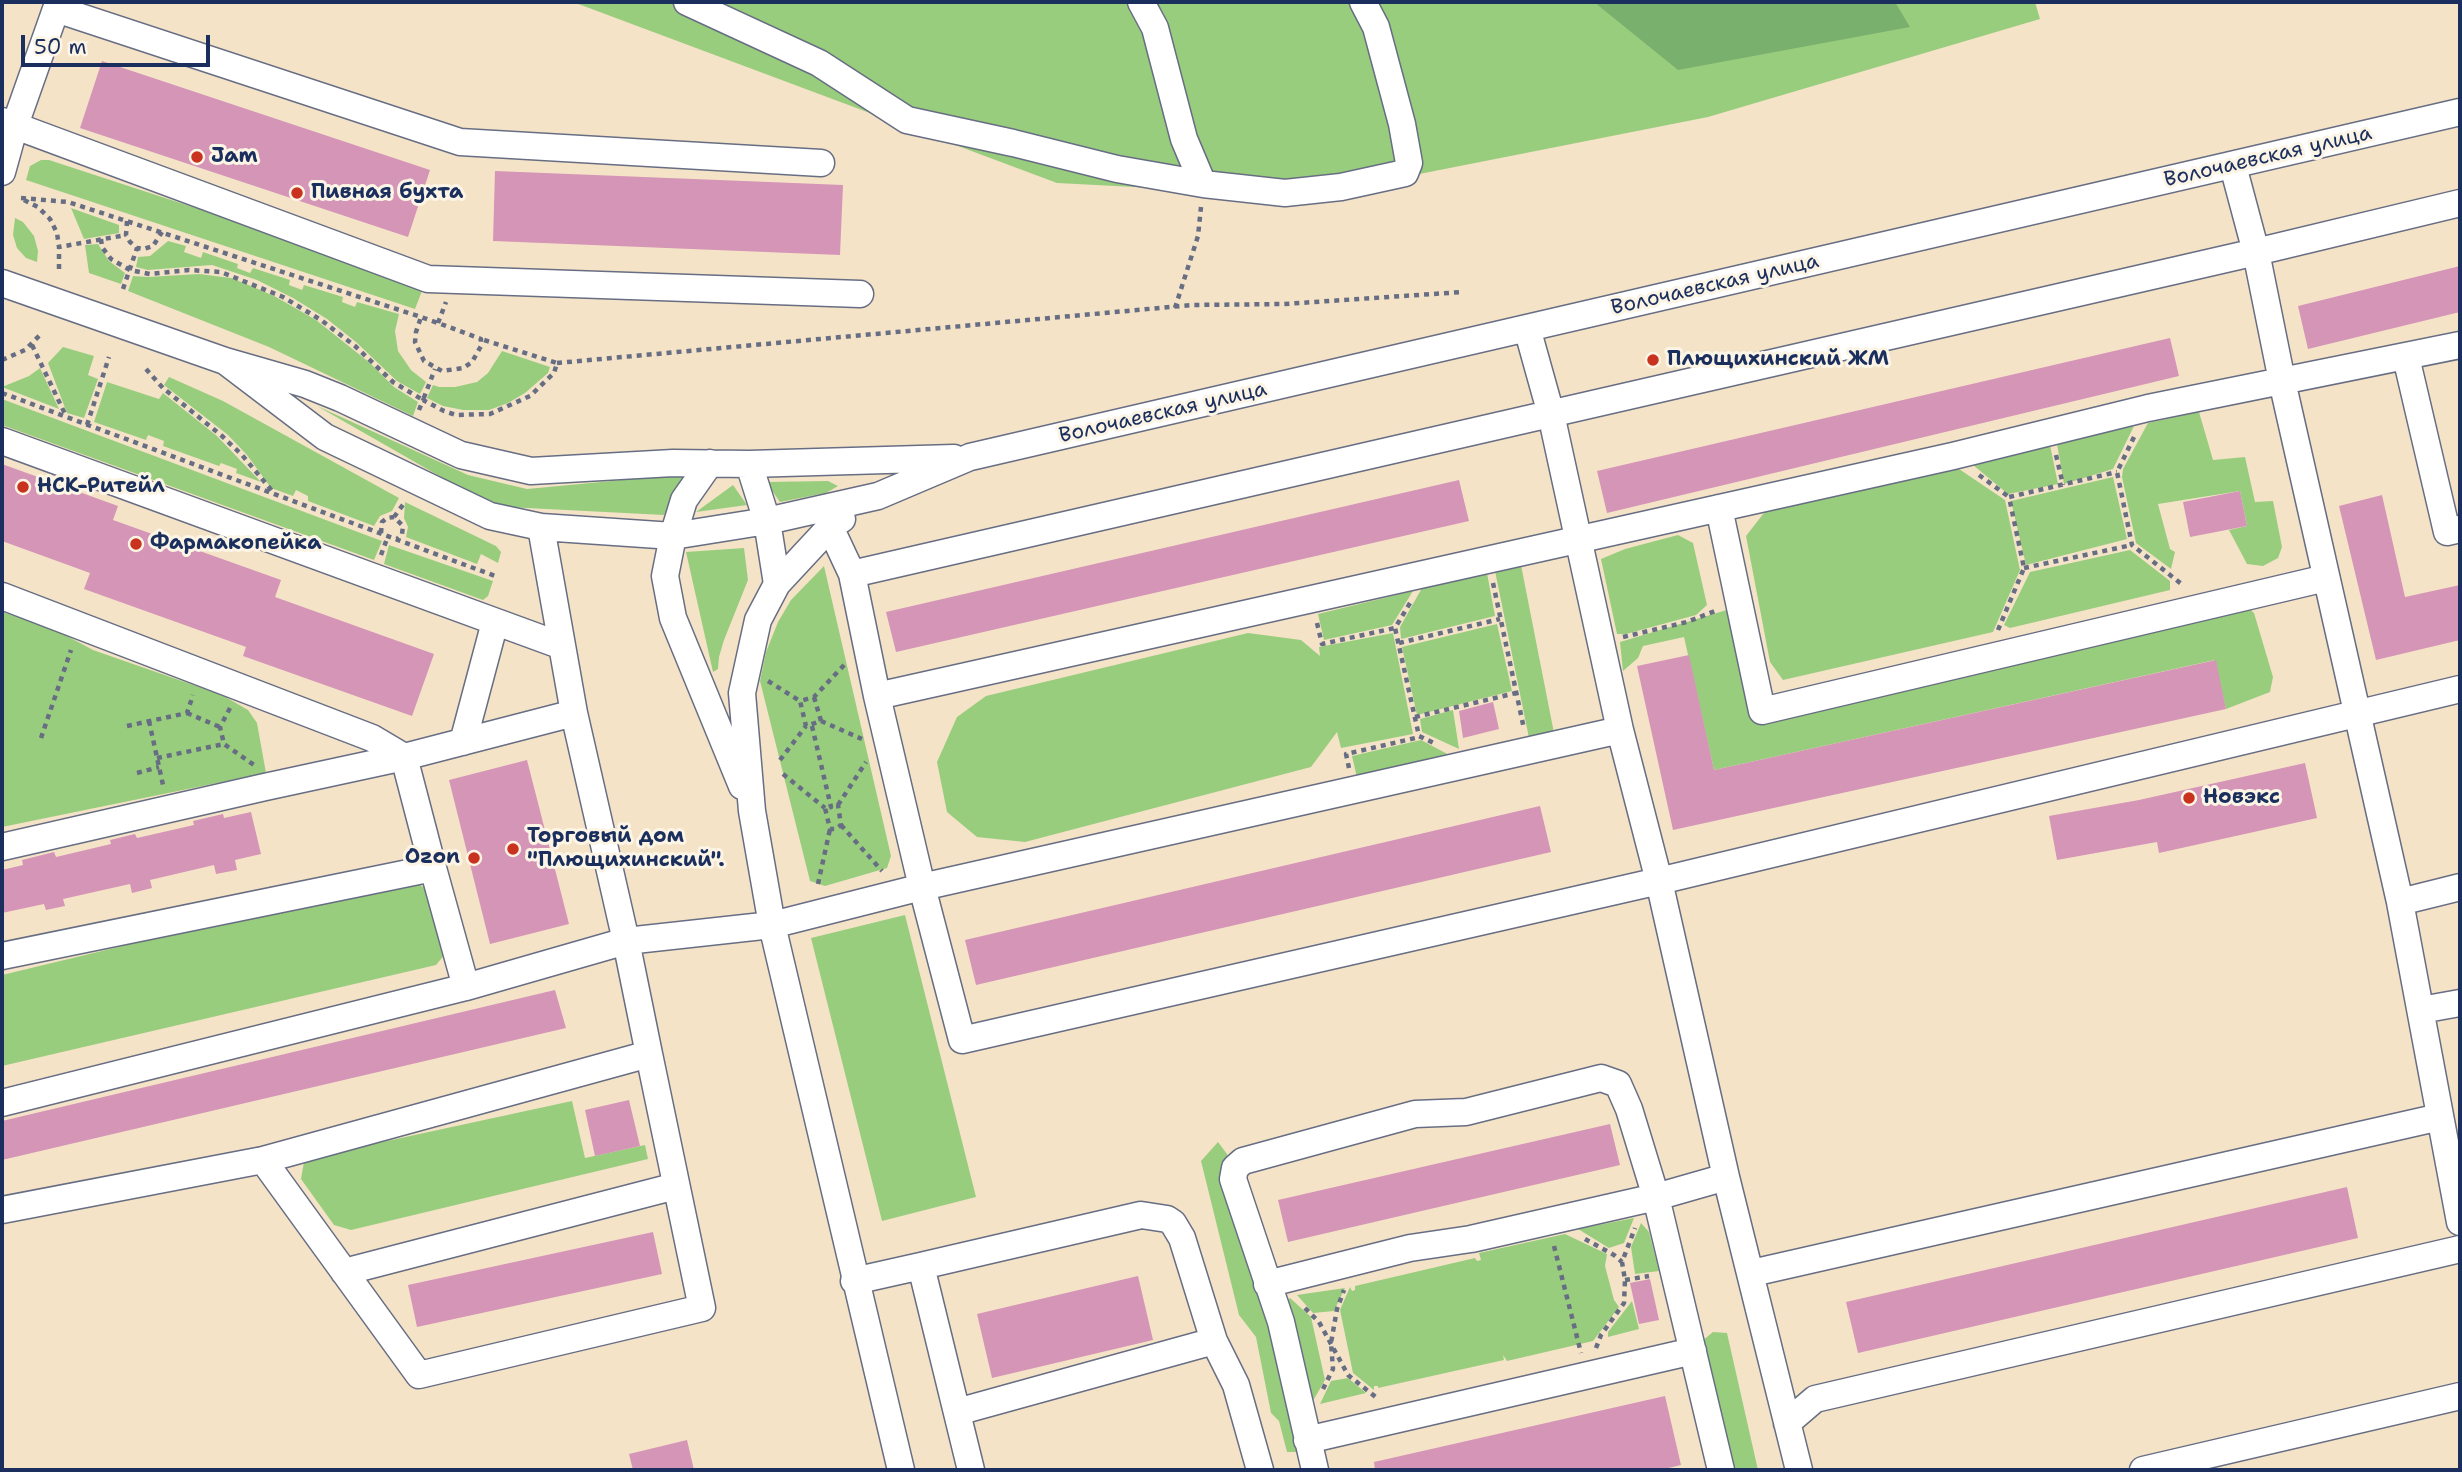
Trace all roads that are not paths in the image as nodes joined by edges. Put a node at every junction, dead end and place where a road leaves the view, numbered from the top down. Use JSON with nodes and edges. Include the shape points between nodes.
{"nodes":[{"id":1,"x":687,"y":2,"type":"edge"},
{"id":2,"x":1141,"y":2,"type":"edge"},
{"id":3,"x":1363,"y":2,"type":"edge"},
{"id":4,"x":50,"y":4,"type":"edge"},
{"id":5,"x":2460,"y":112,"type":"edge"},
{"id":6,"x":9,"y":123,"type":"edge"},
{"id":7,"x":821,"y":163,"type":"dead end"},
{"id":8,"x":2233,"y":166,"type":"junction"},
{"id":9,"x":2,"y":172,"type":"edge"},
{"id":10,"x":1203,"y":184,"type":"junction"},
{"id":11,"x":2460,"y":203,"type":"edge"},
{"id":12,"x":2256,"y":252,"type":"junction"},
{"id":13,"x":2,"y":283,"type":"edge"},
{"id":14,"x":860,"y":294,"type":"dead end"},
{"id":15,"x":1527,"y":328,"type":"junction"},
{"id":16,"x":2460,"y":345,"type":"edge"},
{"id":17,"x":2406,"y":356,"type":"junction"},
{"id":18,"x":225,"y":361,"type":"junction"},
{"id":19,"x":2282,"y":381,"type":"junction"},
{"id":20,"x":1551,"y":414,"type":"junction"},
{"id":21,"x":2,"y":441,"type":"edge"},
{"id":22,"x":970,"y":457,"type":"junction"},
{"id":23,"x":710,"y":463,"type":"junction"},
{"id":24,"x":749,"y":464,"type":"junction"},
{"id":25,"x":878,"y":496,"type":"junction"},
{"id":26,"x":1719,"y":508,"type":"junction"},
{"id":27,"x":767,"y":521,"type":"junction"},
{"id":28,"x":541,"y":527,"type":"junction"},
{"id":29,"x":830,"y":527,"type":"junction"},
{"id":30,"x":2460,"y":530,"type":"edge"},
{"id":31,"x":673,"y":536,"type":"junction"},
{"id":32,"x":1577,"y":539,"type":"junction"},
{"id":33,"x":852,"y":574,"type":"junction"},
{"id":34,"x":2326,"y":578,"type":"junction"},
{"id":35,"x":776,"y":584,"type":"junction"},
{"id":36,"x":2,"y":596,"type":"edge"},
{"id":37,"x":495,"y":622,"type":"junction"},
{"id":38,"x":562,"y":646,"type":"junction"},
{"id":39,"x":2460,"y":689,"type":"edge"},
{"id":40,"x":877,"y":695,"type":"junction"},
{"id":41,"x":574,"y":713,"type":"junction"},
{"id":42,"x":2357,"y":713,"type":"junction"},
{"id":43,"x":1620,"y":730,"type":"junction"},
{"id":44,"x":463,"y":742,"type":"junction"},
{"id":45,"x":404,"y":757,"type":"junction"},
{"id":46,"x":752,"y":811,"type":"junction"},
{"id":47,"x":2,"y":847,"type":"edge"},
{"id":48,"x":433,"y":868,"type":"junction"},
{"id":49,"x":1659,"y":881,"type":"junction"},
{"id":50,"x":922,"y":887,"type":"junction"},
{"id":51,"x":2460,"y":887,"type":"edge"},
{"id":52,"x":2400,"y":902,"type":"junction"},
{"id":53,"x":772,"y":925,"type":"junction"},
{"id":54,"x":626,"y":941,"type":"junction"},
{"id":55,"x":2,"y":956,"type":"edge"},
{"id":56,"x":466,"y":987,"type":"junction"},
{"id":57,"x":2460,"y":1003,"type":"edge"},
{"id":58,"x":2421,"y":1010,"type":"junction"},
{"id":59,"x":649,"y":1054,"type":"junction"},
{"id":60,"x":2,"y":1103,"type":"edge"},
{"id":61,"x":2440,"y":1117,"type":"junction"},
{"id":62,"x":2454,"y":1151,"type":"edge"},
{"id":63,"x":262,"y":1160,"type":"junction"},
{"id":64,"x":1726,"y":1177,"type":"junction"},
{"id":65,"x":676,"y":1186,"type":"junction"},
{"id":66,"x":1656,"y":1197,"type":"junction"},
{"id":67,"x":2,"y":1210,"type":"edge"},
{"id":68,"x":2460,"y":1222,"type":"edge"},
{"id":69,"x":2460,"y":1249,"type":"edge"},
{"id":70,"x":921,"y":1266,"type":"junction"},
{"id":71,"x":344,"y":1272,"type":"junction"},
{"id":72,"x":1752,"y":1273,"type":"junction"},
{"id":73,"x":854,"y":1281,"type":"junction"},
{"id":74,"x":1275,"y":1282,"type":"junction"},
{"id":75,"x":1214,"y":1341,"type":"junction"},
{"id":76,"x":1693,"y":1351,"type":"junction"},
{"id":77,"x":2460,"y":1396,"type":"edge"},
{"id":78,"x":957,"y":1412,"type":"junction"},
{"id":79,"x":1787,"y":1423,"type":"junction"},
{"id":80,"x":1307,"y":1440,"type":"junction"},
{"id":81,"x":1254,"y":1469,"type":"edge"},
{"id":82,"x":901,"y":1470,"type":"edge"},
{"id":83,"x":971,"y":1470,"type":"edge"},
{"id":84,"x":1314,"y":1470,"type":"edge"},
{"id":85,"x":1721,"y":1470,"type":"edge"},
{"id":86,"x":1799,"y":1470,"type":"edge"},
{"id":87,"x":2143,"y":1470,"type":"edge"}],
"edges":[{"from":1,"to":10,"type":"street","via":[[819,63],[907,120],[1117,169]]},
{"from":2,"to":10,"type":"street","via":[[1155,28],[1184,139]]},
{"from":3,"to":10,"type":"street","via":[[1376,27],[1402,124],[1409,163],[1405,173],[1285,193]]},
{"from":4,"to":6,"type":"street"},
{"from":4,"to":7,"type":"street","via":[[460,142]]},
{"from":5,"to":8,"type":"street","name":"Волочаевская улица"},
{"from":6,"to":9,"type":"street"},
{"from":6,"to":14,"type":"street","via":[[428,279]]},
{"from":8,"to":12,"type":"street"},
{"from":8,"to":15,"type":"street","name":"Волочаевская улица"},
{"from":11,"to":12,"type":"street"},
{"from":12,"to":19,"type":"street"},
{"from":12,"to":20,"type":"street"},
{"from":13,"to":18,"type":"street"},
{"from":15,"to":20,"type":"street"},
{"from":15,"to":22,"type":"street","name":"Волочаевская улица"},
{"from":16,"to":17,"type":"street"},
{"from":17,"to":19,"type":"street"},
{"from":17,"to":30,"type":"street","via":[[2447,532]]},
{"from":18,"to":23,"type":"street","name":"Волочаевская улица","via":[[341,398],[461,455],[531,471]]},
{"from":18,"to":28,"type":"street","name":"Волочаевская улица","via":[[325,437],[490,516]]},
{"from":19,"to":26,"type":"street"},
{"from":19,"to":34,"type":"street"},
{"from":20,"to":32,"type":"street"},
{"from":20,"to":33,"type":"street"},
{"from":21,"to":37,"type":"street"},
{"from":22,"to":24,"type":"street","name":"Волочаевская улица"},
{"from":22,"to":25,"type":"street","name":"Волочаевская улица"},
{"from":23,"to":24,"type":"street","name":"Волочаевская улица"},
{"from":23,"to":31,"type":"street","via":[[684,500]]},
{"from":24,"to":27,"type":"street"},
{"from":25,"to":27,"type":"street","name":"Волочаевская улица"},
{"from":25,"to":29,"type":"street"},
{"from":26,"to":32,"type":"street"},
{"from":26,"to":34,"type":"street","via":[[1762,710]]},
{"from":27,"to":31,"type":"street","name":"Волочаевская улица"},
{"from":27,"to":35,"type":"street"},
{"from":28,"to":31,"type":"street","name":"Волочаевская улица"},
{"from":28,"to":38,"type":"street"},
{"from":29,"to":33,"type":"street"},
{"from":29,"to":35,"type":"street"},
{"from":31,"to":46,"type":"street","via":[[665,576],[673,618]]},
{"from":32,"to":40,"type":"street"},
{"from":32,"to":43,"type":"street"},
{"from":33,"to":40,"type":"street"},
{"from":34,"to":42,"type":"street"},
{"from":35,"to":46,"type":"street","via":[[758,620],[742,693]]},
{"from":36,"to":45,"type":"street","via":[[372,738]]},
{"from":37,"to":38,"type":"street"},
{"from":37,"to":44,"type":"street"},
{"from":38,"to":41,"type":"street"},
{"from":39,"to":42,"type":"street"},
{"from":40,"to":50,"type":"street"},
{"from":41,"to":44,"type":"street"},
{"from":41,"to":54,"type":"street"},
{"from":42,"to":49,"type":"street"},
{"from":42,"to":52,"type":"street"},
{"from":43,"to":49,"type":"street"},
{"from":43,"to":50,"type":"street"},
{"from":44,"to":45,"type":"street"},
{"from":45,"to":47,"type":"street"},
{"from":45,"to":48,"type":"street"},
{"from":46,"to":53,"type":"street"},
{"from":48,"to":55,"type":"street"},
{"from":48,"to":56,"type":"street"},
{"from":49,"to":50,"type":"street","via":[[962,1040]]},
{"from":49,"to":64,"type":"street"},
{"from":50,"to":53,"type":"street"},
{"from":51,"to":52,"type":"street"},
{"from":52,"to":58,"type":"street"},
{"from":53,"to":54,"type":"street"},
{"from":53,"to":73,"type":"street"},
{"from":54,"to":56,"type":"street"},
{"from":54,"to":59,"type":"street"},
{"from":56,"to":60,"type":"street"},
{"from":57,"to":58,"type":"street"},
{"from":58,"to":61,"type":"street"},
{"from":59,"to":63,"type":"street"},
{"from":59,"to":65,"type":"street"},
{"from":61,"to":62,"type":"street"},
{"from":61,"to":72,"type":"street"},
{"from":62,"to":68,"type":"street"},
{"from":63,"to":67,"type":"street"},
{"from":63,"to":71,"type":"street"},
{"from":64,"to":66,"type":"street"},
{"from":64,"to":72,"type":"street"},
{"from":65,"to":71,"type":"street"},
{"from":65,"to":71,"type":"street","via":[[702,1308],[419,1374]]},
{"from":66,"to":74,"type":"street","via":[[1471,1239],[1410,1248]]},
{"from":66,"to":74,"type":"street","via":[[1626,1101],[1612,1080],[1595,1079],[1466,1112],[1415,1114],[1238,1164],[1233,1179]]},
{"from":66,"to":76,"type":"street"},
{"from":69,"to":79,"type":"street","via":[[1815,1399]]},
{"from":70,"to":73,"type":"street"},
{"from":70,"to":75,"type":"street","via":[[1141,1215],[1158,1216],[1173,1223],[1182,1238]]},
{"from":70,"to":78,"type":"street"},
{"from":72,"to":79,"type":"street"},
{"from":73,"to":82,"type":"street"},
{"from":74,"to":80,"type":"street"},
{"from":75,"to":78,"type":"street"},
{"from":75,"to":81,"type":"street","via":[[1236,1385]]},
{"from":76,"to":80,"type":"street"},
{"from":76,"to":85,"type":"street"},
{"from":77,"to":87,"type":"street"},
{"from":78,"to":83,"type":"street"},
{"from":79,"to":86,"type":"street"},
{"from":80,"to":84,"type":"street"}]}
